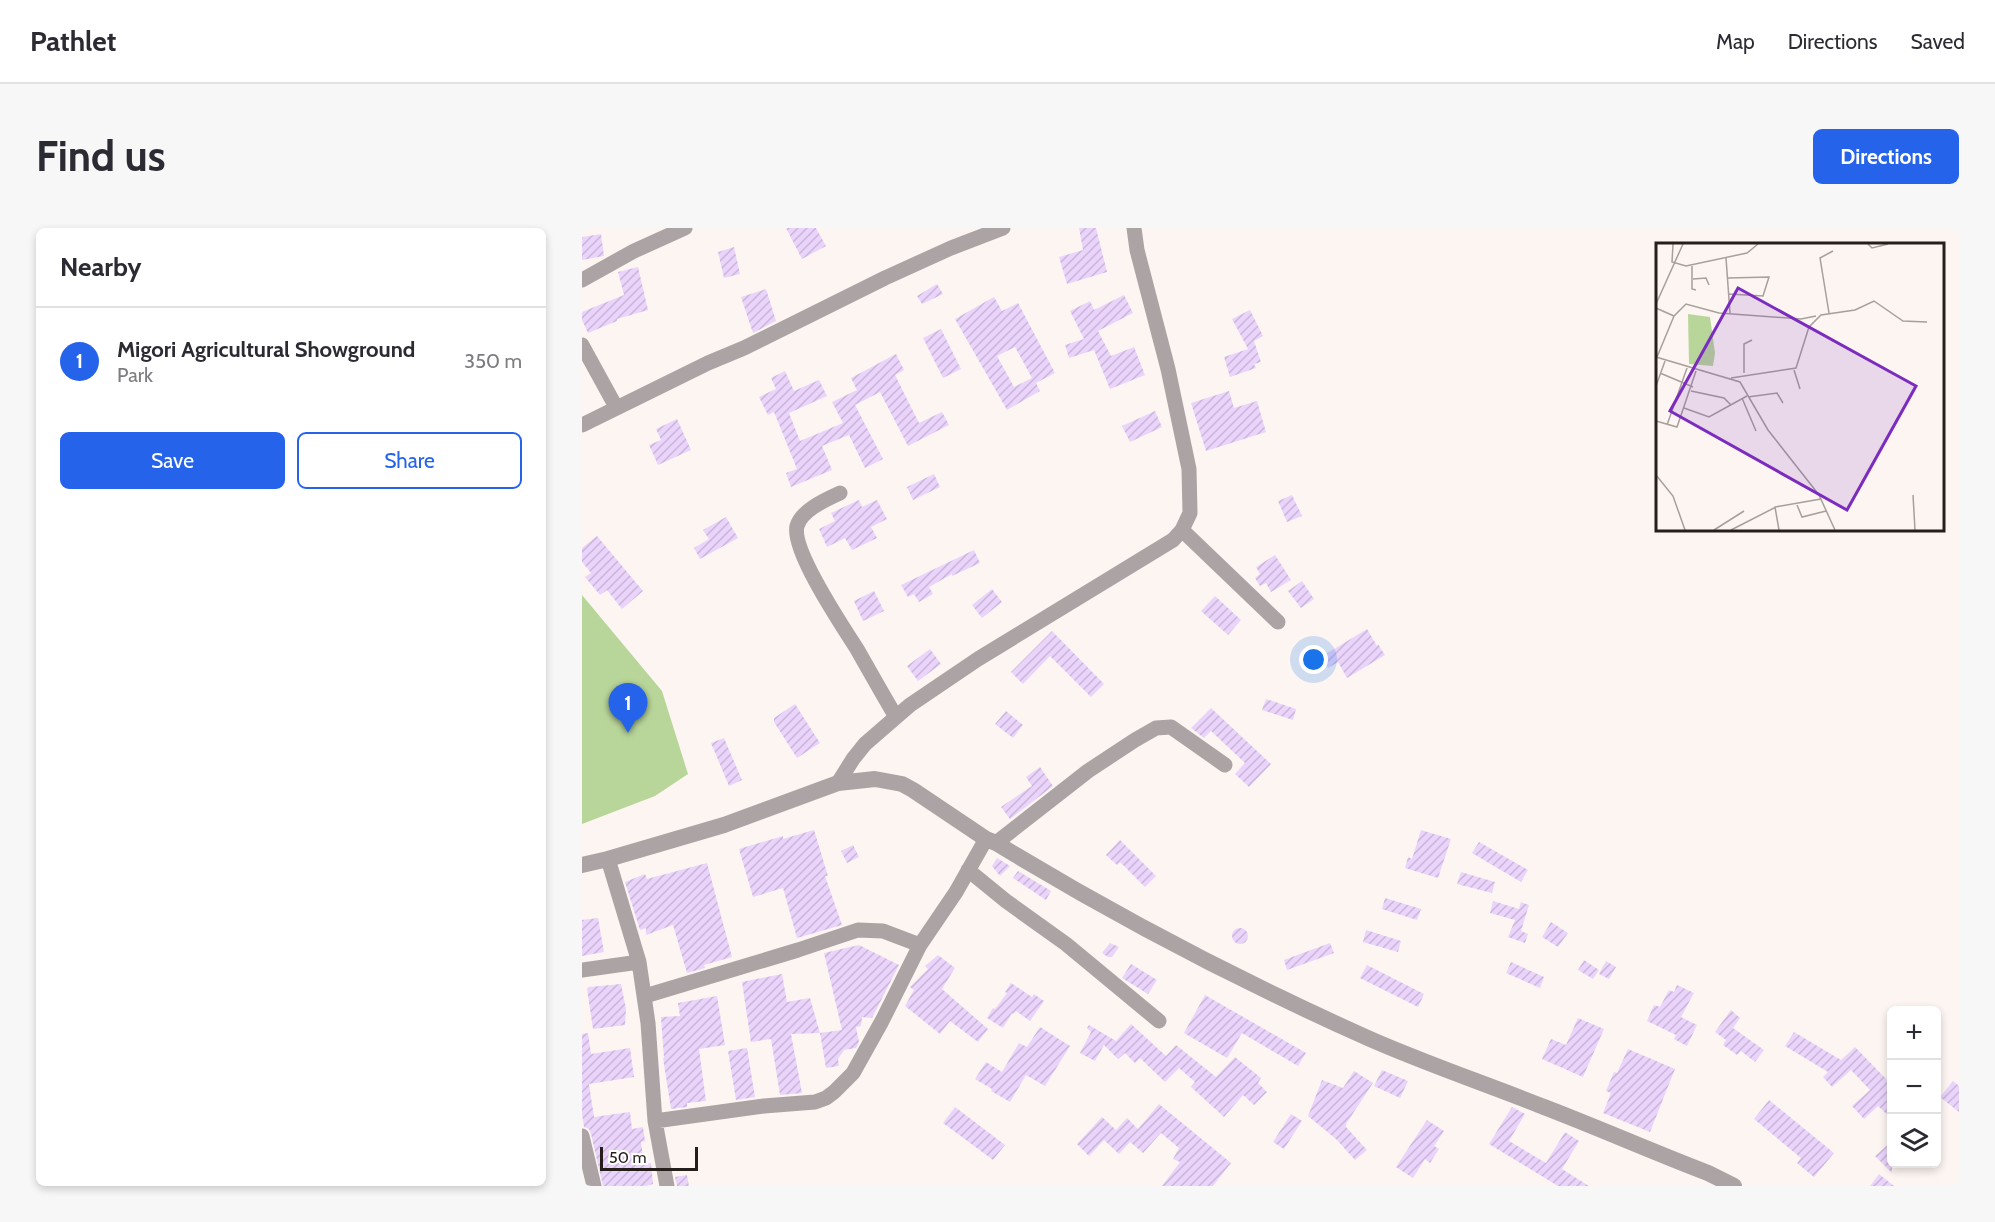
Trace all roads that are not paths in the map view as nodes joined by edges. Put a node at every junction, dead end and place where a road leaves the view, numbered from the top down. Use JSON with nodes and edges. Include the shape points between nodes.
{"nodes":[{"id":1,"x":686,"y":228,"type":"edge"},
{"id":2,"x":1003,"y":228,"type":"edge"},
{"id":3,"x":1134,"y":228,"type":"edge"},
{"id":4,"x":582,"y":280,"type":"edge"},
{"id":5,"x":582,"y":345,"type":"edge"},
{"id":6,"x":616,"y":407,"type":"junction"},
{"id":7,"x":582,"y":424,"type":"edge"},
{"id":8,"x":840,"y":493,"type":"dead end"},
{"id":9,"x":1182,"y":530,"type":"junction"},
{"id":10,"x":1278,"y":622,"type":"dead end"},
{"id":11,"x":896,"y":717,"type":"junction"},
{"id":12,"x":1226,"y":765,"type":"dead end"},
{"id":13,"x":838,"y":783,"type":"junction"},
{"id":14,"x":991,"y":841,"type":"junction"},
{"id":15,"x":608,"y":860,"type":"junction"},
{"id":16,"x":582,"y":865,"type":"edge"},
{"id":17,"x":968,"y":870,"type":"junction"},
{"id":18,"x":920,"y":945,"type":"junction"},
{"id":19,"x":639,"y":962,"type":"junction"},
{"id":20,"x":582,"y":970,"type":"edge"},
{"id":21,"x":645,"y":996,"type":"junction"},
{"id":22,"x":1159,"y":1021,"type":"dead end"},
{"id":23,"x":655,"y":1121,"type":"junction"},
{"id":24,"x":582,"y":1136,"type":"edge"},
{"id":25,"x":594,"y":1186,"type":"edge"},
{"id":26,"x":667,"y":1186,"type":"edge"},
{"id":27,"x":1734,"y":1186,"type":"edge"}],
"edges":[{"from":1,"to":4,"type":"street"},
{"from":2,"to":6,"type":"street","via":[[885,278]]},
{"from":3,"to":9,"type":"street","via":[[1189,469],[1190,513]]},
{"from":5,"to":6,"type":"street"},
{"from":6,"to":7,"type":"street"},
{"from":8,"to":11,"type":"street","via":[[802,516],[796,530],[798,540],[820,589]]},
{"from":9,"to":10,"type":"street"},
{"from":9,"to":11,"type":"street","via":[[1173,540],[978,659]]},
{"from":11,"to":13,"type":"street","via":[[866,744]]},
{"from":12,"to":14,"type":"street","via":[[1171,727],[1156,728]]},
{"from":13,"to":14,"type":"street","via":[[887,780],[902,784]]},
{"from":13,"to":15,"type":"street","via":[[724,825]]},
{"from":14,"to":17,"type":"street"},
{"from":14,"to":27,"type":"street","via":[[1225,970],[1360,1034]]},
{"from":15,"to":16,"type":"street"},
{"from":15,"to":19,"type":"street"},
{"from":17,"to":18,"type":"street"},
{"from":17,"to":22,"type":"street"},
{"from":18,"to":21,"type":"street","via":[[883,931],[858,930]]},
{"from":18,"to":23,"type":"street","via":[[853,1073],[826,1098]]},
{"from":19,"to":20,"type":"street"},
{"from":19,"to":21,"type":"street"},
{"from":21,"to":23,"type":"street"},
{"from":23,"to":26,"type":"street"},
{"from":24,"to":25,"type":"street"}]}
